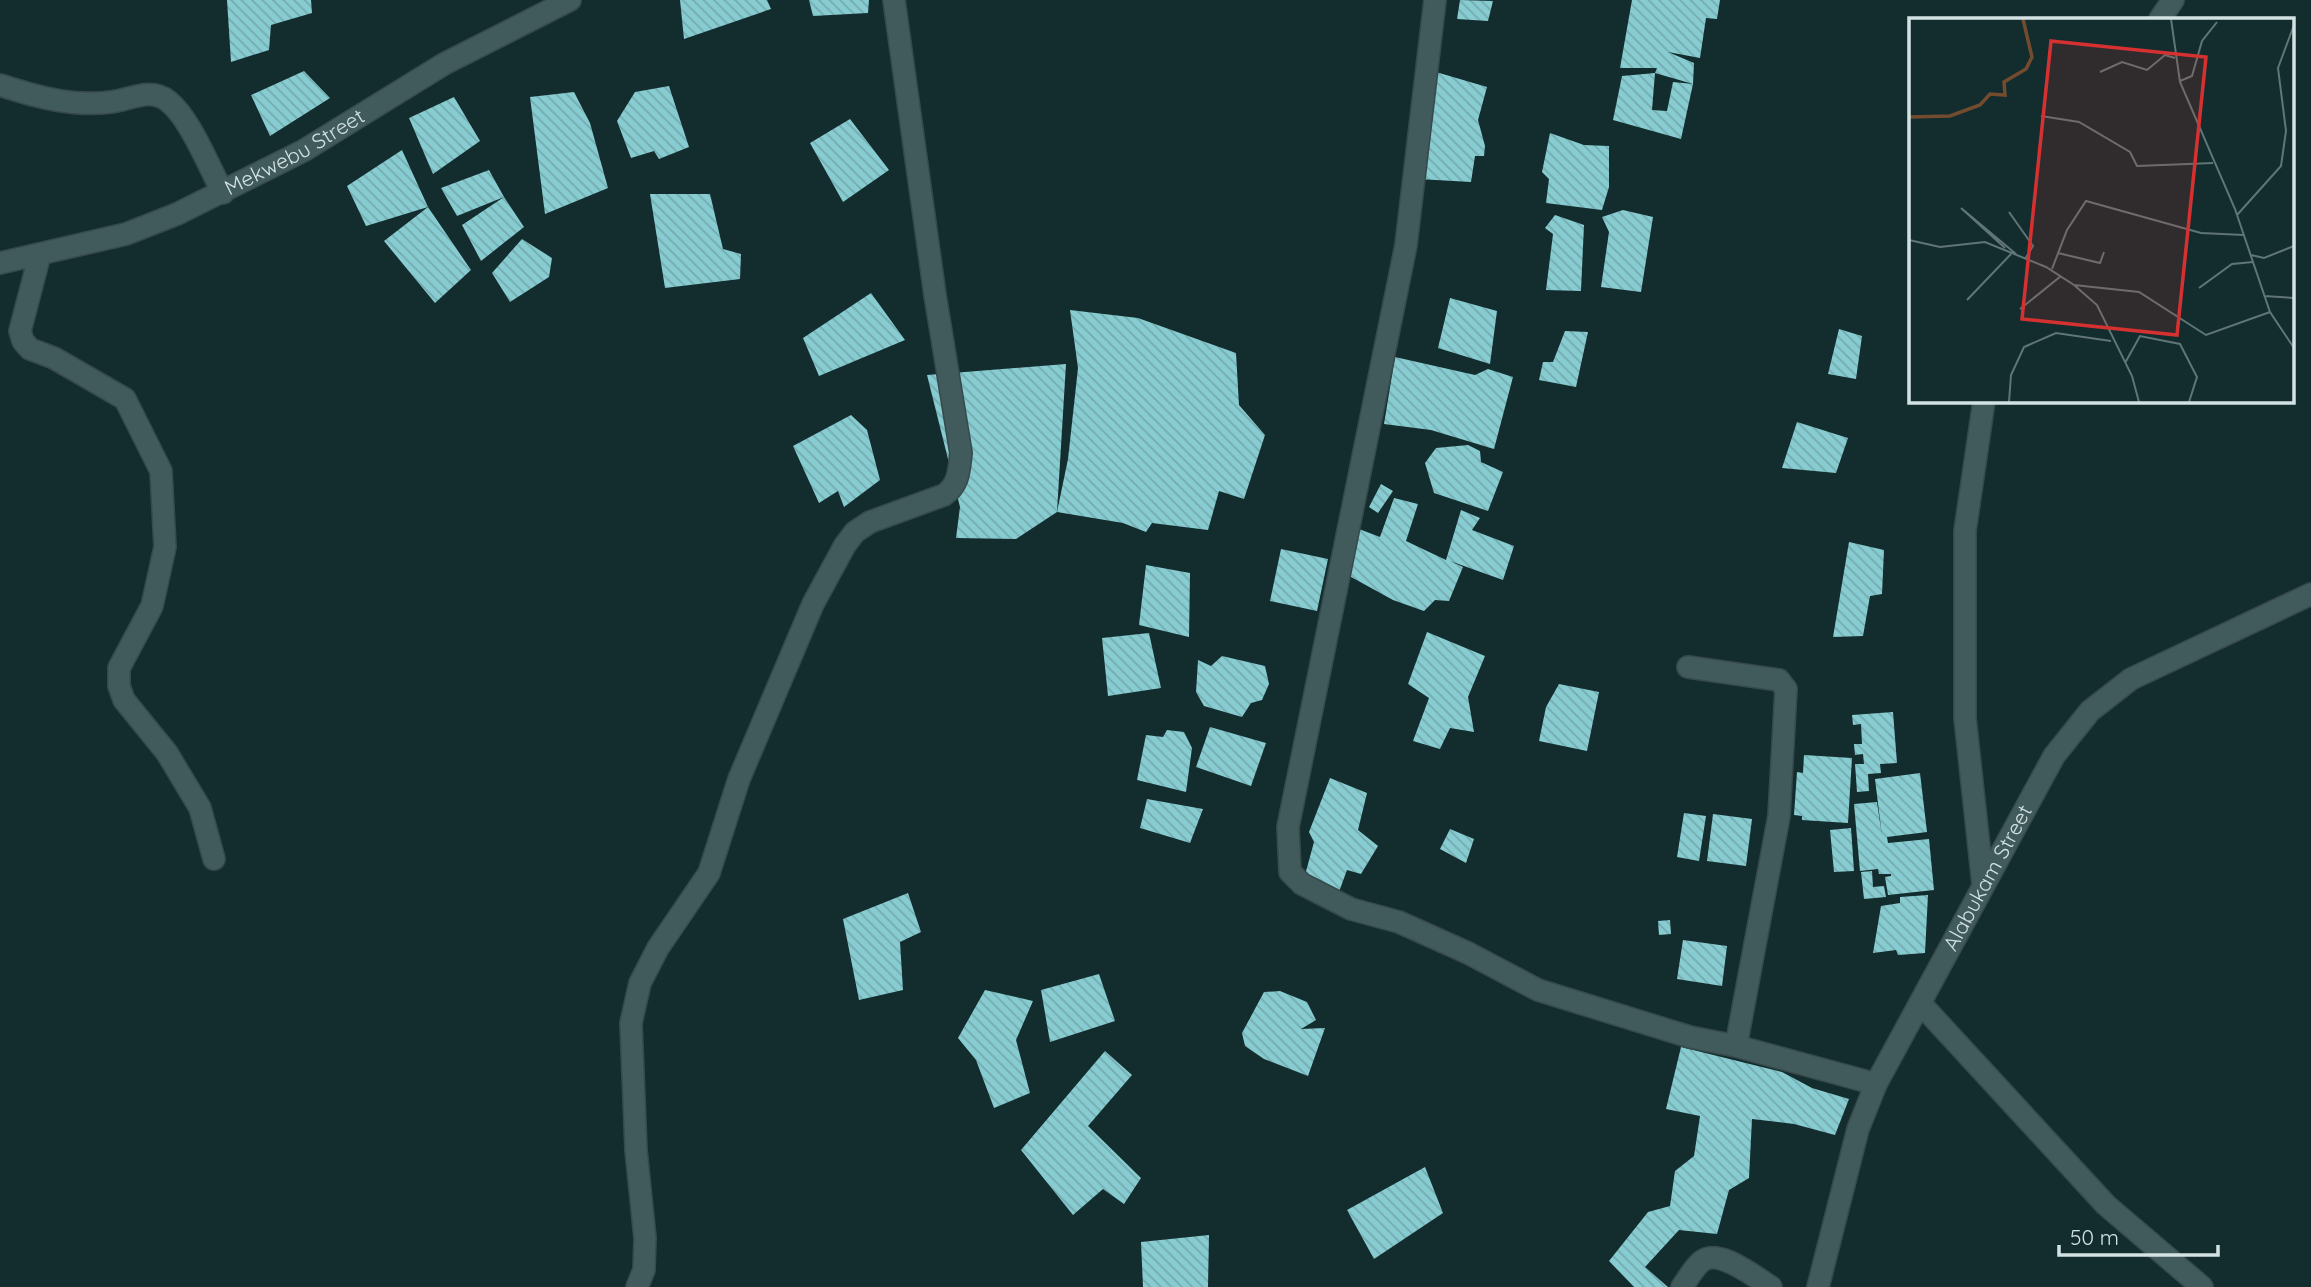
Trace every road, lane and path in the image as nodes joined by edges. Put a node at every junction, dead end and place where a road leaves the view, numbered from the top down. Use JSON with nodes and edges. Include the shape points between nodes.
{"nodes":[{"id":1,"x":570,"y":0,"type":"edge"},
{"id":2,"x":894,"y":0,"type":"edge"},
{"id":3,"x":1434,"y":0,"type":"edge"},
{"id":4,"x":2173,"y":0,"type":"edge"},
{"id":5,"x":2161,"y":18,"type":"edge"},
{"id":6,"x":0,"y":85,"type":"edge"},
{"id":7,"x":223,"y":192,"type":"junction"},
{"id":8,"x":40,"y":254,"type":"junction"},
{"id":9,"x":0,"y":262,"type":"edge"},
{"id":10,"x":1984,"y":402,"type":"edge"},
{"id":11,"x":2311,"y":594,"type":"edge"},
{"id":12,"x":1688,"y":667,"type":"dead end"},
{"id":13,"x":214,"y":859,"type":"dead end"},
{"id":14,"x":1983,"y":884,"type":"junction"},
{"id":15,"x":1920,"y":1003,"type":"junction"},
{"id":16,"x":1736,"y":1046,"type":"junction"},
{"id":17,"x":1876,"y":1084,"type":"junction"},
{"id":18,"x":637,"y":1287,"type":"edge"},
{"id":19,"x":1682,"y":1287,"type":"edge"},
{"id":20,"x":1771,"y":1287,"type":"edge"},
{"id":21,"x":1818,"y":1287,"type":"edge"},
{"id":22,"x":2202,"y":1287,"type":"edge"}],
"edges":[{"from":1,"to":7,"type":"street","name":"Mekwebu Street","via":[[444,64],[303,151]]},
{"from":2,"to":18,"type":"street","via":[[961,453],[959,472],[953,489],[944,495],[870,522],[845,545],[813,604],[739,779],[709,873],[640,983],[631,1023],[645,1238],[645,1270]]},
{"from":3,"to":16,"type":"street","via":[[1406,245],[1288,827],[1290,872],[1325,897],[1411,927],[1538,990],[1690,1037]]},
{"from":4,"to":5,"type":"street"},
{"from":6,"to":7,"type":"street","via":[[76,104],[113,102],[140,94],[167,100]]},
{"from":7,"to":8,"type":"street","name":"Mekwebu Street","via":[[126,234]]},
{"from":8,"to":9,"type":"street","name":"Mekwebu Street"},
{"from":8,"to":13,"type":"street","via":[[20,331],[23,341],[125,399],[161,471],[165,547],[152,606],[119,668],[119,686],[124,700],[167,753],[200,808]]},
{"from":10,"to":14,"type":"street","via":[[1965,531],[1965,718]]},
{"from":11,"to":14,"type":"street","name":"Alabukam Street","via":[[2131,679],[2090,710],[2054,756]]},
{"from":12,"to":16,"type":"street","via":[[1779,680],[1786,689],[1779,816]]},
{"from":14,"to":15,"type":"street","name":"Alabukam Street"},
{"from":15,"to":17,"type":"street","name":"Alabukam Street"},
{"from":15,"to":22,"type":"street","via":[[2106,1205]]},
{"from":16,"to":17,"type":"street"},
{"from":17,"to":21,"type":"street","name":"Alabukam Street","via":[[1858,1129]]},
{"from":19,"to":20,"type":"street","via":[[1703,1260],[1711,1258]]}]}
